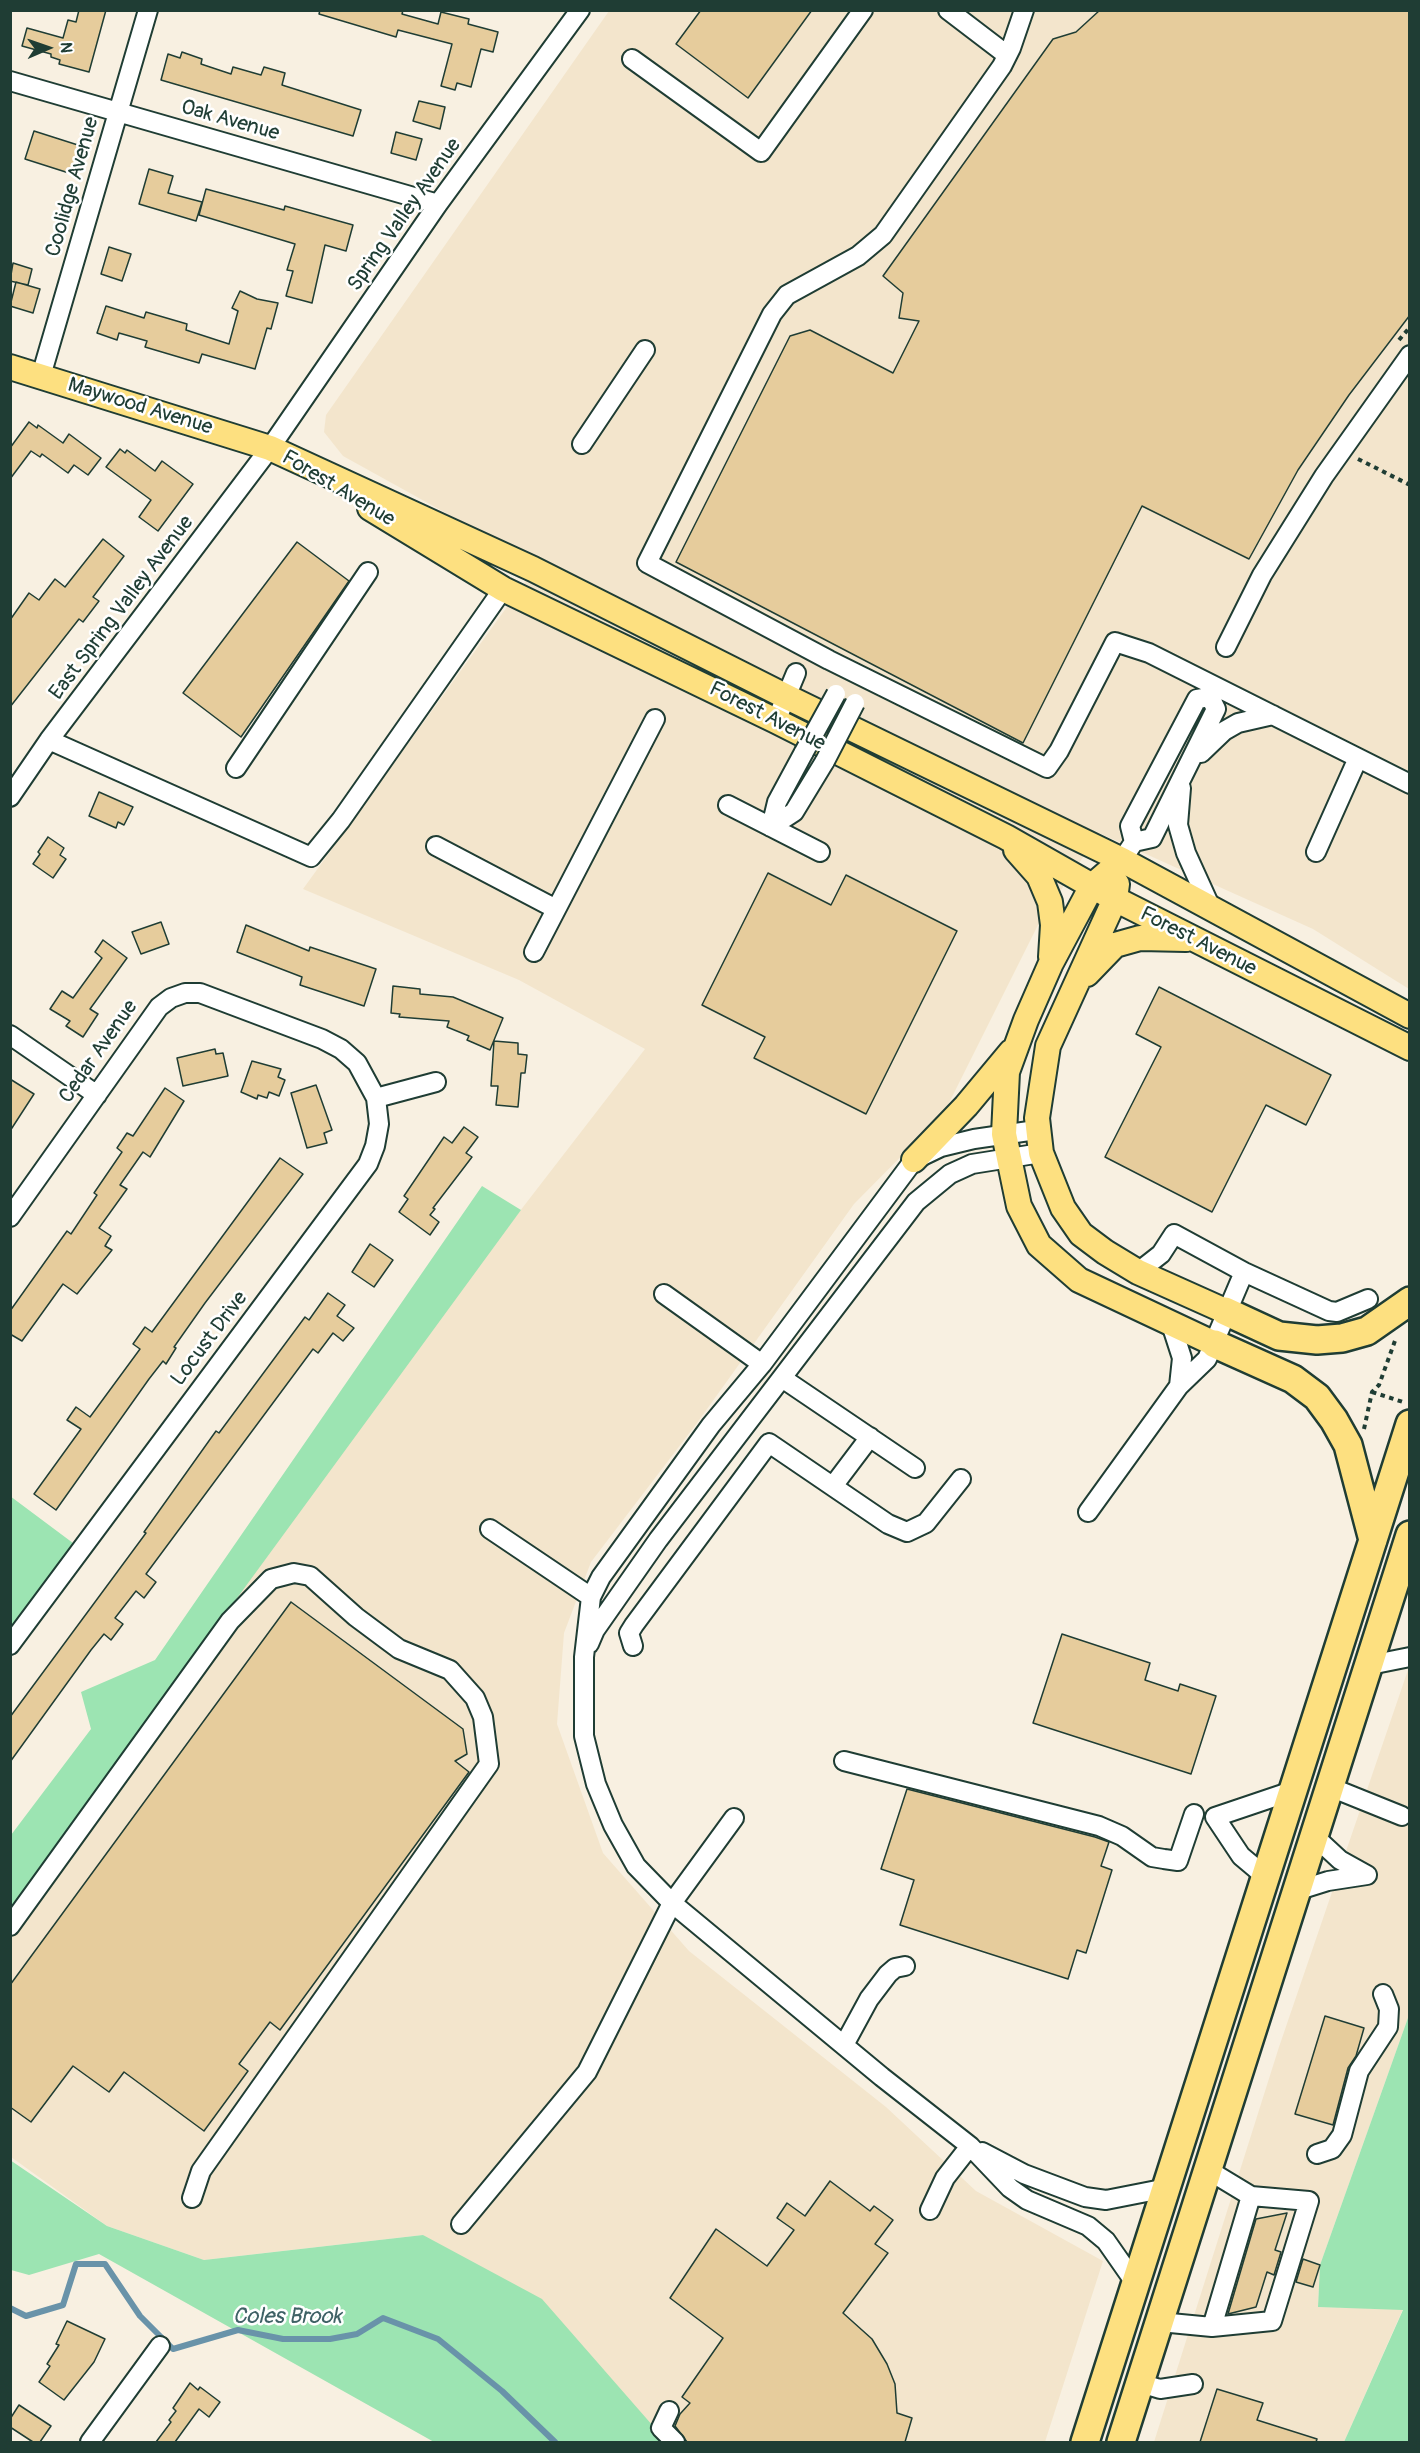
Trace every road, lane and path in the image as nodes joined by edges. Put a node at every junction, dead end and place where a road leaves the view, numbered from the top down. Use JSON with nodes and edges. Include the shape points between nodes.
{"nodes":[{"id":1,"x":148,"y":10,"type":"edge"},
{"id":2,"x":863,"y":10,"type":"edge"},
{"id":3,"x":948,"y":10,"type":"edge"},
{"id":4,"x":1024,"y":10,"type":"edge"},
{"id":5,"x":574,"y":12,"type":"edge"},
{"id":6,"x":1007,"y":55,"type":"junction"},
{"id":7,"x":632,"y":59,"type":"dead end"},
{"id":8,"x":10,"y":81,"type":"edge"},
{"id":9,"x":118,"y":112,"type":"junction"},
{"id":10,"x":438,"y":204,"type":"junction"},
{"id":11,"x":645,"y":350,"type":"dead end"},
{"id":12,"x":1410,"y":355,"type":"edge"},
{"id":13,"x":10,"y":367,"type":"edge"},
{"id":14,"x":40,"y":376,"type":"junction"},
{"id":15,"x":582,"y":444,"type":"dead end"},
{"id":16,"x":270,"y":448,"type":"junction"},
{"id":17,"x":368,"y":572,"type":"dead end"},
{"id":18,"x":504,"y":589,"type":"junction"},
{"id":19,"x":1226,"y":647,"type":"dead end"},
{"id":20,"x":849,"y":669,"type":"junction"},
{"id":21,"x":796,"y":674,"type":"dead end"},
{"id":22,"x":868,"y":679,"type":"junction"},
{"id":23,"x":1213,"y":691,"type":"junction"},
{"id":24,"x":787,"y":697,"type":"junction"},
{"id":25,"x":1273,"y":715,"type":"junction"},
{"id":26,"x":656,"y":719,"type":"dead end"},
{"id":27,"x":776,"y":721,"type":"junction"},
{"id":28,"x":49,"y":740,"type":"junction"},
{"id":29,"x":1358,"y":758,"type":"junction"},
{"id":30,"x":236,"y":768,"type":"dead end"},
{"id":31,"x":1187,"y":771,"type":"junction"},
{"id":32,"x":1410,"y":784,"type":"edge"},
{"id":33,"x":13,"y":787,"type":"edge"},
{"id":34,"x":728,"y":805,"type":"dead end"},
{"id":35,"x":771,"y":827,"type":"junction"},
{"id":36,"x":1006,"y":837,"type":"junction"},
{"id":37,"x":436,"y":846,"type":"dead end"},
{"id":38,"x":1128,"y":851,"type":"junction"},
{"id":39,"x":820,"y":852,"type":"dead end"},
{"id":40,"x":1316,"y":852,"type":"dead end"},
{"id":41,"x":1092,"y":886,"type":"junction"},
{"id":42,"x":1115,"y":899,"type":"junction"},
{"id":43,"x":1211,"y":908,"type":"junction"},
{"id":44,"x":556,"y":909,"type":"junction"},
{"id":45,"x":1193,"y":939,"type":"junction"},
{"id":46,"x":534,"y":952,"type":"dead end"},
{"id":47,"x":1051,"y":963,"type":"junction"},
{"id":48,"x":1076,"y":984,"type":"junction"},
{"id":49,"x":1410,"y":1016,"type":"edge"},
{"id":50,"x":10,"y":1035,"type":"edge"},
{"id":51,"x":1016,"y":1045,"type":"junction"},
{"id":52,"x":1410,"y":1048,"type":"edge"},
{"id":53,"x":436,"y":1082,"type":"dead end"},
{"id":54,"x":97,"y":1095,"type":"junction"},
{"id":55,"x":376,"y":1098,"type":"junction"},
{"id":56,"x":1004,"y":1134,"type":"junction"},
{"id":57,"x":1039,"y":1142,"type":"junction"},
{"id":58,"x":1008,"y":1158,"type":"junction"},
{"id":59,"x":914,"y":1160,"type":"junction"},
{"id":60,"x":10,"y":1217,"type":"edge"},
{"id":61,"x":1138,"y":1272,"type":"junction"},
{"id":62,"x":1244,"y":1272,"type":"junction"},
{"id":63,"x":664,"y":1294,"type":"dead end"},
{"id":64,"x":1368,"y":1299,"type":"dead end"},
{"id":65,"x":1410,"y":1301,"type":"edge"},
{"id":66,"x":1225,"y":1311,"type":"junction"},
{"id":67,"x":1171,"y":1324,"type":"junction"},
{"id":68,"x":1399,"y":1329,"type":"dead end"},
{"id":69,"x":1215,"y":1344,"type":"junction"},
{"id":70,"x":762,"y":1364,"type":"junction"},
{"id":71,"x":782,"y":1378,"type":"junction"},
{"id":72,"x":1179,"y":1386,"type":"junction"},
{"id":73,"x":1372,"y":1392,"type":"junction"},
{"id":74,"x":1410,"y":1404,"type":"edge"},
{"id":75,"x":1410,"y":1424,"type":"edge"},
{"id":76,"x":1364,"y":1428,"type":"dead end"},
{"id":77,"x":870,"y":1437,"type":"junction"},
{"id":78,"x":915,"y":1468,"type":"dead end"},
{"id":79,"x":961,"y":1479,"type":"dead end"},
{"id":80,"x":833,"y":1486,"type":"junction"},
{"id":81,"x":1088,"y":1512,"type":"dead end"},
{"id":82,"x":490,"y":1529,"type":"dead end"},
{"id":83,"x":1410,"y":1535,"type":"edge"},
{"id":84,"x":1373,"y":1540,"type":"junction"},
{"id":85,"x":591,"y":1597,"type":"junction"},
{"id":86,"x":10,"y":1645,"type":"edge"},
{"id":87,"x":633,"y":1646,"type":"dead end"},
{"id":88,"x":584,"y":1657,"type":"junction"},
{"id":89,"x":1410,"y":1657,"type":"edge"},
{"id":90,"x":1370,"y":1665,"type":"junction"},
{"id":91,"x":844,"y":1761,"type":"dead end"},
{"id":92,"x":1330,"y":1787,"type":"junction"},
{"id":93,"x":1292,"y":1791,"type":"junction"},
{"id":94,"x":1194,"y":1814,"type":"dead end"},
{"id":95,"x":1402,"y":1816,"type":"dead end"},
{"id":96,"x":734,"y":1818,"type":"dead end"},
{"id":97,"x":1314,"y":1836,"type":"junction"},
{"id":98,"x":1266,"y":1877,"type":"junction"},
{"id":99,"x":1296,"y":1891,"type":"junction"},
{"id":100,"x":672,"y":1904,"type":"junction"},
{"id":101,"x":10,"y":1926,"type":"edge"},
{"id":102,"x":905,"y":1966,"type":"dead end"},
{"id":103,"x":1383,"y":1994,"type":"dead end"},
{"id":104,"x":844,"y":2046,"type":"junction"},
{"id":105,"x":970,"y":2146,"type":"junction"},
{"id":106,"x":1317,"y":2154,"type":"dead end"},
{"id":107,"x":1208,"y":2170,"type":"junction"},
{"id":108,"x":1167,"y":2188,"type":"junction"},
{"id":109,"x":1251,"y":2196,"type":"junction"},
{"id":110,"x":192,"y":2198,"type":"dead end"},
{"id":111,"x":930,"y":2210,"type":"dead end"},
{"id":112,"x":461,"y":2224,"type":"dead end"},
{"id":113,"x":1136,"y":2284,"type":"junction"},
{"id":114,"x":1160,"y":2322,"type":"junction"},
{"id":115,"x":1212,"y":2327,"type":"junction"},
{"id":116,"x":160,"y":2346,"type":"dead end"},
{"id":117,"x":1140,"y":2383,"type":"junction"},
{"id":118,"x":1193,"y":2385,"type":"dead end"},
{"id":119,"x":669,"y":2411,"type":"dead end"},
{"id":120,"x":1128,"y":2441,"type":"edge"},
{"id":121,"x":90,"y":2442,"type":"edge"},
{"id":122,"x":675,"y":2442,"type":"edge"},
{"id":123,"x":1085,"y":2442,"type":"edge"}],
"edges":[{"from":1,"to":9,"type":"street","name":"Coolidge Avenue"},
{"from":2,"to":7,"type":"street","via":[[761,152]]},
{"from":3,"to":6,"type":"street"},
{"from":4,"to":6,"type":"street"},
{"from":5,"to":10,"type":"street","name":"Spring Valley Avenue"},
{"from":6,"to":20,"type":"street","via":[[883,235],[858,256],[788,295],[772,314],[647,563]]},
{"from":8,"to":9,"type":"street","name":"Oak Avenue"},
{"from":9,"to":10,"type":"street","name":"Oak Avenue"},
{"from":9,"to":14,"type":"street","name":"Coolidge Avenue"},
{"from":10,"to":16,"type":"street","name":"Spring Valley Avenue"},
{"from":11,"to":15,"type":"street"},
{"from":12,"to":19,"type":"street","via":[[1324,476],[1262,575]]},
{"from":13,"to":14,"type":"main road","name":"Maywood Avenue"},
{"from":14,"to":16,"type":"main road","name":"Maywood Avenue"},
{"from":16,"to":18,"type":"main road","name":"Forest Avenue"},
{"from":16,"to":24,"type":"main road","name":"Forest Avenue","via":[[533,569]]},
{"from":16,"to":28,"type":"street","name":"East Spring Valley Avenue"},
{"from":17,"to":30,"type":"street"},
{"from":18,"to":27,"type":"main road","name":"Forest Avenue"},
{"from":18,"to":28,"type":"street","via":[[311,857]]},
{"from":20,"to":22,"type":"street"},
{"from":20,"to":35,"type":"street","bridge":true,"via":[[777,802]]},
{"from":21,"to":24,"type":"street"},
{"from":22,"to":23,"type":"street","via":[[1047,768],[1115,642],[1149,653]]},
{"from":22,"to":35,"type":"street","bridge":true,"via":[[794,812]]},
{"from":23,"to":25,"type":"street"},
{"from":23,"to":31,"type":"street","via":[[1216,709]]},
{"from":23,"to":38,"type":"street","via":[[1197,699],[1130,826]]},
{"from":24,"to":27,"type":"street"},
{"from":24,"to":38,"type":"main road","name":"Forest Avenue"},
{"from":25,"to":29,"type":"street"},
{"from":25,"to":31,"type":"street","via":[[1238,723],[1214,740]]},
{"from":26,"to":44,"type":"street"},
{"from":27,"to":36,"type":"main road","name":"Forest Avenue"},
{"from":28,"to":33,"type":"street","name":"East Spring Valley Avenue"},
{"from":29,"to":32,"type":"street"},
{"from":29,"to":40,"type":"street"},
{"from":31,"to":38,"type":"street","via":[[1152,838]]},
{"from":31,"to":43,"type":"street","via":[[1178,825]]},
{"from":34,"to":35,"type":"street"},
{"from":35,"to":39,"type":"street"},
{"from":36,"to":41,"type":"main road","name":"Forest Avenue"},
{"from":36,"to":47,"type":"main road","via":[[1039,876],[1050,902]]},
{"from":37,"to":44,"type":"street"},
{"from":38,"to":41,"type":"main road"},
{"from":38,"to":42,"type":"main road"},
{"from":38,"to":43,"type":"main road","name":"Forest Avenue"},
{"from":41,"to":42,"type":"main road","name":"Forest Avenue"},
{"from":41,"to":47,"type":"main road"},
{"from":42,"to":45,"type":"main road","name":"Forest Avenue"},
{"from":42,"to":48,"type":"main road"},
{"from":43,"to":49,"type":"main road","name":"Forest Avenue"},
{"from":44,"to":46,"type":"street"},
{"from":45,"to":48,"type":"main road","via":[[1140,938],[1115,945]]},
{"from":45,"to":52,"type":"main road","name":"Forest Avenue"},
{"from":47,"to":51,"type":"main road"},
{"from":48,"to":57,"type":"main road","via":[[1048,1046],[1040,1086]]},
{"from":50,"to":54,"type":"street"},
{"from":51,"to":56,"type":"main road","via":[[1007,1072]]},
{"from":51,"to":59,"type":"main road","via":[[966,1106]]},
{"from":53,"to":55,"type":"street"},
{"from":54,"to":55,"type":"street","name":"Cedar Avenue","via":[[159,1007],[171,998],[200,993],[340,1049],[357,1063]]},
{"from":54,"to":60,"type":"street","name":"Cedar Avenue"},
{"from":55,"to":86,"type":"street","name":"Locust Drive","via":[[379,1124],[368,1164]]},
{"from":56,"to":57,"type":"street"},
{"from":56,"to":58,"type":"main road"},
{"from":56,"to":59,"type":"street","via":[[941,1147]]},
{"from":57,"to":58,"type":"street"},
{"from":57,"to":61,"type":"main road","via":[[1063,1208],[1081,1233]]},
{"from":58,"to":67,"type":"main road","via":[[1019,1206],[1039,1245],[1079,1280]]},
{"from":58,"to":71,"type":"street","via":[[972,1164],[950,1174],[916,1202]]},
{"from":59,"to":70,"type":"street"},
{"from":61,"to":62,"type":"street","via":[[1161,1254],[1174,1234]]},
{"from":61,"to":66,"type":"main road"},
{"from":62,"to":64,"type":"street","via":[[1329,1311]]},
{"from":62,"to":66,"type":"street"},
{"from":63,"to":70,"type":"street"},
{"from":65,"to":66,"type":"highway","via":[[1367,1331],[1317,1340],[1279,1336]]},
{"from":66,"to":69,"type":"street"},
{"from":67,"to":69,"type":"main road"},
{"from":67,"to":72,"type":"street","via":[[1182,1358]]},
{"from":68,"to":73,"type":"path","via":[[1379,1384]]},
{"from":69,"to":72,"type":"street","via":[[1207,1359]]},
{"from":69,"to":84,"type":"highway","via":[[1293,1379],[1317,1397],[1348,1445]]},
{"from":70,"to":85,"type":"street","via":[[711,1425],[601,1577]]},
{"from":71,"to":77,"type":"street"},
{"from":71,"to":88,"type":"street","via":[[658,1540],[595,1630]]},
{"from":72,"to":81,"type":"street"},
{"from":73,"to":74,"type":"path"},
{"from":73,"to":76,"type":"path"},
{"from":75,"to":84,"type":"highway"},
{"from":77,"to":78,"type":"street"},
{"from":77,"to":80,"type":"street"},
{"from":79,"to":80,"type":"street","via":[[926,1523],[907,1532],[888,1524]]},
{"from":80,"to":87,"type":"street","via":[[769,1443],[634,1625],[629,1633]]},
{"from":82,"to":85,"type":"street"},
{"from":83,"to":90,"type":"highway"},
{"from":84,"to":93,"type":"highway"},
{"from":85,"to":88,"type":"street"},
{"from":88,"to":100,"type":"street","via":[[584,1736],[596,1784],[613,1826],[636,1866]]},
{"from":89,"to":90,"type":"street"},
{"from":90,"to":92,"type":"highway"},
{"from":91,"to":94,"type":"street","via":[[1099,1826],[1152,1857],[1164,1859],[1178,1861]]},
{"from":92,"to":95,"type":"street"},
{"from":92,"to":97,"type":"highway"},
{"from":93,"to":98,"type":"highway"},
{"from":93,"to":98,"type":"street","via":[[1215,1817],[1241,1856]]},
{"from":96,"to":100,"type":"street"},
{"from":97,"to":99,"type":"highway"},
{"from":97,"to":99,"type":"street","via":[[1340,1860],[1367,1875]]},
{"from":98,"to":108,"type":"highway"},
{"from":99,"to":107,"type":"highway"},
{"from":100,"to":104,"type":"street"},
{"from":100,"to":112,"type":"street","via":[[587,2072]]},
{"from":101,"to":110,"type":"street","via":[[230,1621],[271,1579],[294,1573],[310,1576],[399,1648],[450,1670],[475,1698],[483,1717],[489,1764],[201,2171]]},
{"from":102,"to":104,"type":"street","via":[[888,1974]]},
{"from":103,"to":106,"type":"street","via":[[1389,2009],[1388,2027],[1359,2071],[1342,2134],[1332,2149]]},
{"from":104,"to":105,"type":"street"},
{"from":105,"to":108,"type":"street","via":[[1024,2174],[1085,2197],[1106,2200]]},
{"from":105,"to":111,"type":"street","via":[[945,2178]]},
{"from":105,"to":113,"type":"street","via":[[1027,2200],[1071,2217],[1106,2241]]},
{"from":107,"to":109,"type":"street"},
{"from":107,"to":114,"type":"highway"},
{"from":108,"to":113,"type":"highway"},
{"from":109,"to":115,"type":"street"},
{"from":109,"to":115,"type":"street","via":[[1309,2201],[1272,2321]]},
{"from":113,"to":123,"type":"highway"},
{"from":114,"to":115,"type":"street"},
{"from":114,"to":117,"type":"highway"},
{"from":116,"to":121,"type":"street"},
{"from":117,"to":118,"type":"street","via":[[1160,2389]]},
{"from":117,"to":120,"type":"highway"},
{"from":119,"to":122,"type":"street","via":[[661,2428]]}]}
